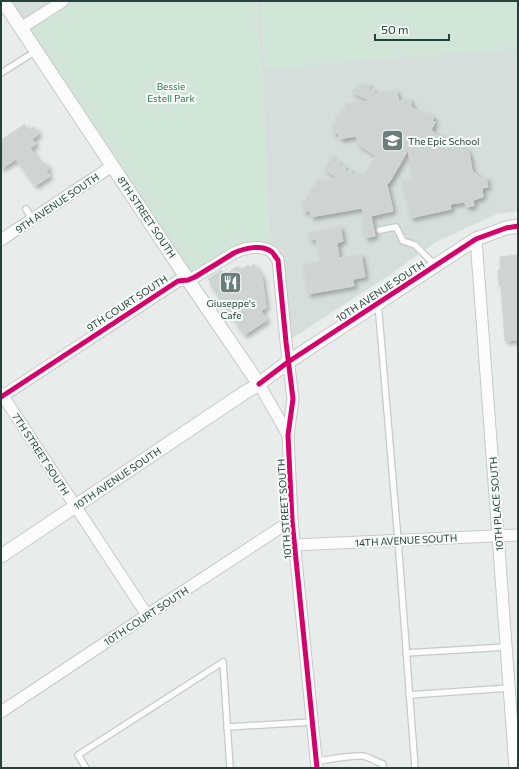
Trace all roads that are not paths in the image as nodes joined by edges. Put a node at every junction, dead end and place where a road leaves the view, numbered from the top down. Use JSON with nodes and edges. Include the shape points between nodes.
{"nodes":[{"id":1,"x":3,"y":1,"type":"edge"},
{"id":2,"x":64,"y":1,"type":"edge"},
{"id":3,"x":20,"y":28,"type":"junction"},
{"id":4,"x":36,"y":51,"type":"junction"},
{"id":5,"x":1,"y":73,"type":"edge"},
{"id":6,"x":112,"y":166,"type":"junction"},
{"id":7,"x":26,"y":209,"type":"dead end"},
{"id":8,"x":32,"y":219,"type":"junction"},
{"id":9,"x":518,"y":226,"type":"edge"},
{"id":10,"x":380,"y":230,"type":"dead end"},
{"id":11,"x":476,"y":239,"type":"junction"},
{"id":12,"x":1,"y":240,"type":"edge"},
{"id":13,"x":271,"y":252,"type":"joint"},
{"id":14,"x":436,"y":266,"type":"junction"},
{"id":15,"x":188,"y":280,"type":"junction"},
{"id":16,"x":378,"y":303,"type":"junction"},
{"id":17,"x":288,"y":362,"type":"junction"},
{"id":18,"x":259,"y":384,"type":"junction"},
{"id":19,"x":2,"y":395,"type":"edge"},
{"id":20,"x":288,"y":435,"type":"junction"},
{"id":21,"x":75,"y":506,"type":"junction"},
{"id":22,"x":292,"y":520,"type":"junction"},
{"id":23,"x":518,"y":535,"type":"edge"},
{"id":24,"x":498,"y":536,"type":"junction"},
{"id":25,"x":398,"y":540,"type":"junction"},
{"id":26,"x":294,"y":545,"type":"junction"},
{"id":27,"x":1,"y":556,"type":"edge"},
{"id":28,"x":147,"y":615,"type":"junction"},
{"id":29,"x":506,"y":647,"type":"junction"},
{"id":30,"x":406,"y":653,"type":"junction"},
{"id":31,"x":509,"y":688,"type":"junction"},
{"id":32,"x":409,"y":695,"type":"junction"},
{"id":33,"x":1,"y":712,"type":"edge"},
{"id":34,"x":312,"y":722,"type":"junction"},
{"id":35,"x":228,"y":727,"type":"junction"},
{"id":36,"x":316,"y":765,"type":"edge"},
{"id":37,"x":86,"y":768,"type":"edge"},
{"id":38,"x":230,"y":768,"type":"edge"},
{"id":39,"x":383,"y":768,"type":"edge"},
{"id":40,"x":414,"y":768,"type":"edge"},
{"id":41,"x":515,"y":768,"type":"edge"}],
"edges":[{"from":1,"to":3,"type":"street","name":"8TH STREET SOUTH"},
{"from":2,"to":3,"type":"street"},
{"from":3,"to":4,"type":"street","name":"8TH STREET SOUTH"},
{"from":4,"to":5,"type":"lane"},
{"from":4,"to":6,"type":"street","name":"8TH STREET SOUTH"},
{"from":6,"to":8,"type":"street","name":"9TH AVENUE SOUTH"},
{"from":6,"to":15,"type":"street","name":"8TH STREET SOUTH"},
{"from":7,"to":8,"type":"lane"},
{"from":8,"to":12,"type":"street","name":"9TH AVENUE SOUTH"},
{"from":9,"to":11,"type":"street","name":"10TH AVENUE SOUTH"},
{"from":10,"to":14,"type":"lane","via":[[396,227],[403,241],[415,246]]},
{"from":11,"to":14,"type":"street","name":"10TH AVENUE SOUTH"},
{"from":11,"to":24,"type":"street","name":"10TH PLACE SOUTH"},
{"from":13,"to":15,"type":"street","name":"9TH COURT SOUTH","via":[[255,248],[240,250]]},
{"from":13,"to":17,"type":"street","name":"10TH STREET SOUTH","via":[[278,260]]},
{"from":14,"to":16,"type":"street","name":"10TH AVENUE SOUTH"},
{"from":15,"to":18,"type":"street","name":"8TH STREET SOUTH"},
{"from":15,"to":19,"type":"street","name":"9TH COURT SOUTH","via":[[178,281]]},
{"from":16,"to":17,"type":"street","name":"10TH AVENUE SOUTH"},
{"from":16,"to":25,"type":"lane"},
{"from":17,"to":18,"type":"street","name":"10TH AVENUE SOUTH"},
{"from":17,"to":20,"type":"street","name":"10TH STREET SOUTH","via":[[293,400]]},
{"from":18,"to":20,"type":"street","name":"8TH STREET SOUTH"},
{"from":18,"to":21,"type":"street","name":"10TH AVENUE SOUTH"},
{"from":19,"to":21,"type":"street","name":"7TH STREET SOUTH"},
{"from":20,"to":22,"type":"street","name":"10TH STREET SOUTH"},
{"from":21,"to":27,"type":"street","name":"10TH AVENUE SOUTH"},
{"from":21,"to":28,"type":"street","name":"7TH STREET SOUTH"},
{"from":22,"to":26,"type":"street","name":"10TH STREET SOUTH"},
{"from":22,"to":28,"type":"street","name":"10TH COURT SOUTH"},
{"from":23,"to":24,"type":"street","name":"14TH AVENUE SOUTH"},
{"from":24,"to":25,"type":"street","name":"14TH AVENUE SOUTH"},
{"from":24,"to":29,"type":"street","name":"10TH PLACE SOUTH"},
{"from":25,"to":26,"type":"street","name":"14TH AVENUE SOUTH"},
{"from":25,"to":30,"type":"lane"},
{"from":26,"to":34,"type":"street","name":"10TH STREET SOUTH"},
{"from":28,"to":33,"type":"street","name":"10TH COURT SOUTH"},
{"from":29,"to":30,"type":"lane"},
{"from":29,"to":31,"type":"street","name":"10TH PLACE SOUTH"},
{"from":30,"to":32,"type":"lane"},
{"from":31,"to":32,"type":"lane"},
{"from":31,"to":41,"type":"street","name":"10TH PLACE SOUTH"},
{"from":32,"to":40,"type":"lane"},
{"from":34,"to":35,"type":"lane"},
{"from":34,"to":36,"type":"street","name":"10TH STREET SOUTH"},
{"from":35,"to":37,"type":"lane","via":[[223,662],[78,755]]},
{"from":35,"to":38,"type":"lane"},
{"from":36,"to":39,"type":"lane","via":[[335,758],[363,756],[383,764]]}]}
